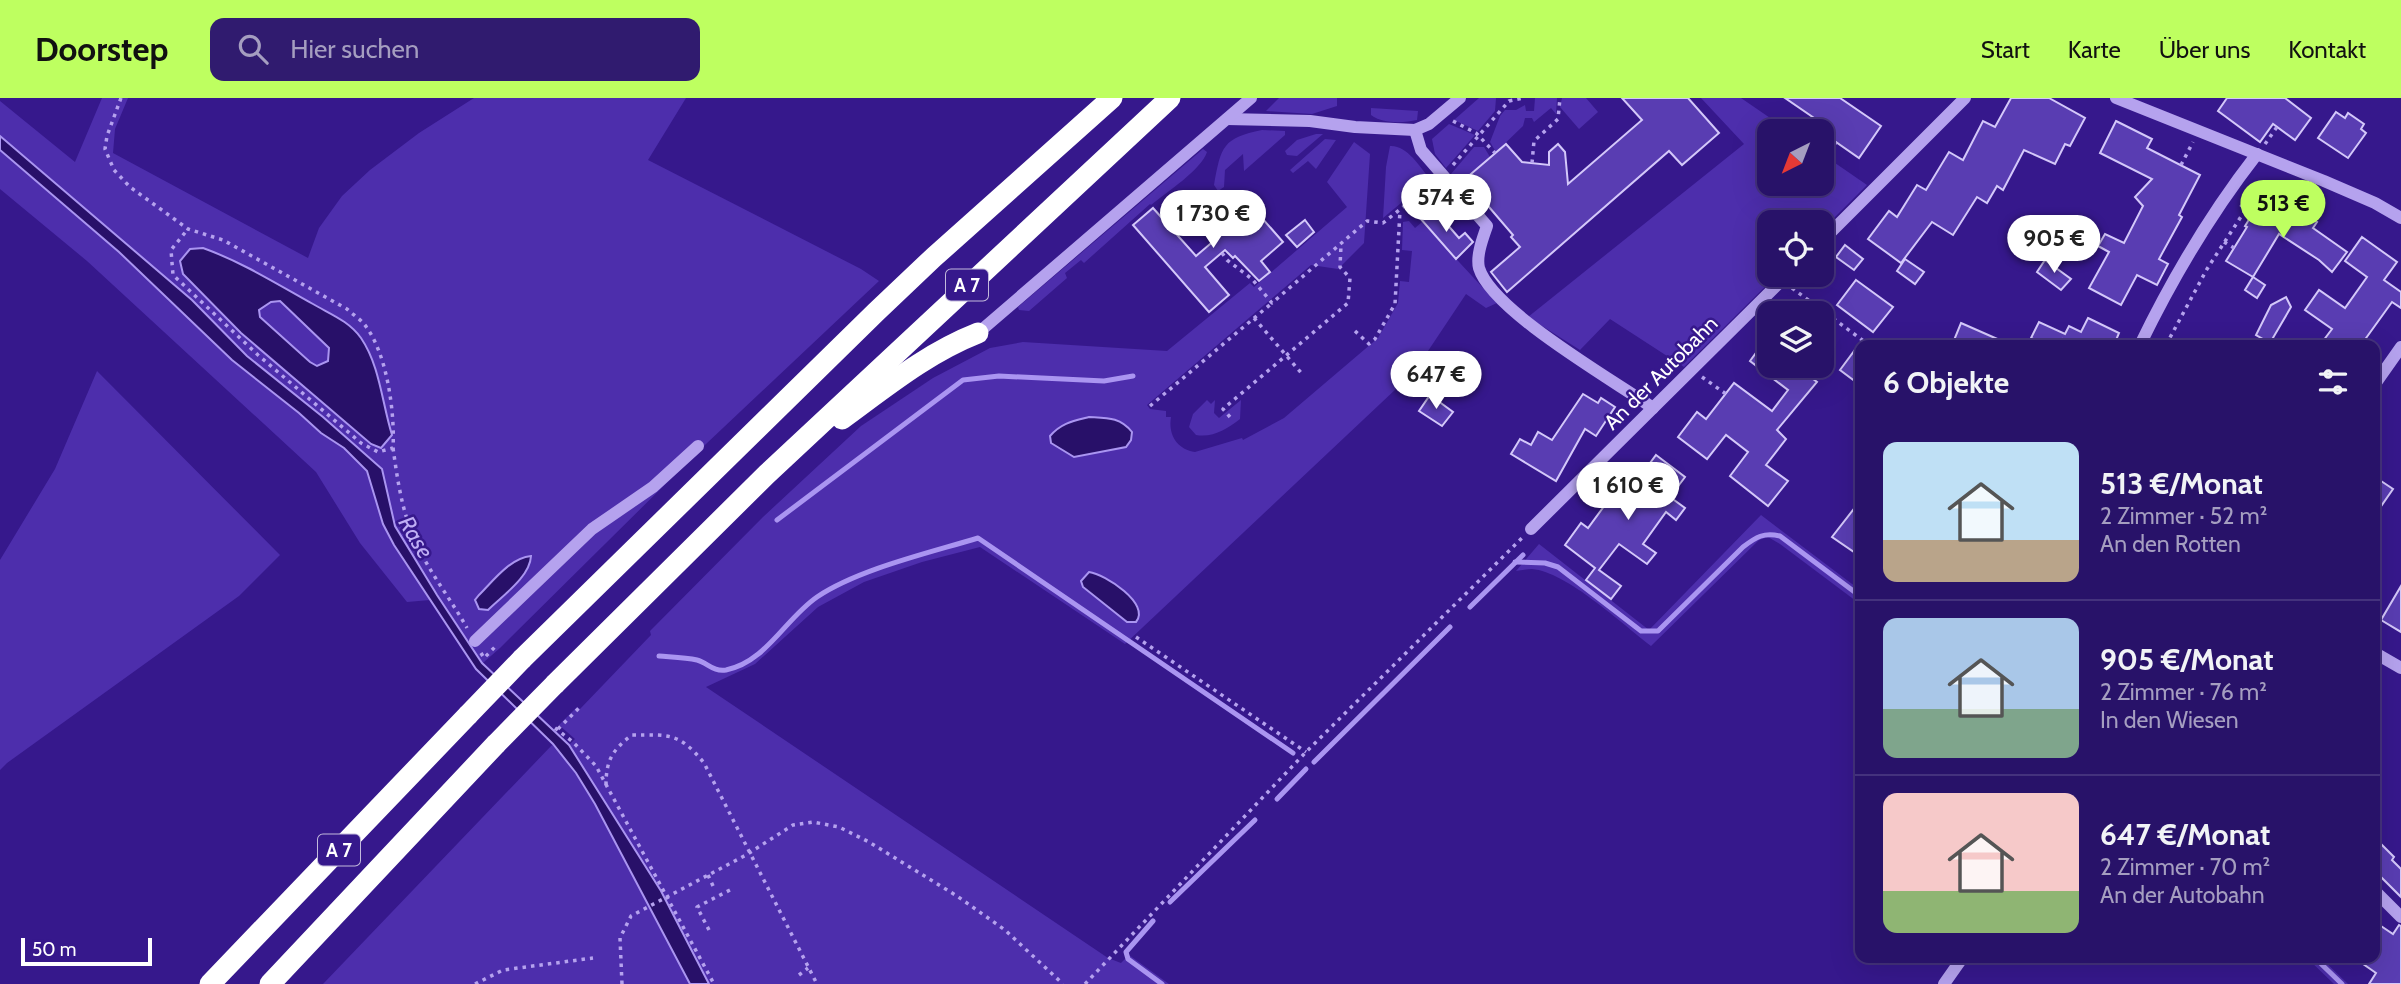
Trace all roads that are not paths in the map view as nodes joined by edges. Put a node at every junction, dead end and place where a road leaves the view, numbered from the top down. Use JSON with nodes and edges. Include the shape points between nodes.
{"nodes":[{"id":1,"x":1112,"y":98,"type":"edge"},
{"id":2,"x":1170,"y":98,"type":"edge"},
{"id":3,"x":1251,"y":98,"type":"edge"},
{"id":4,"x":1460,"y":98,"type":"edge"},
{"id":5,"x":1965,"y":98,"type":"edge"},
{"id":6,"x":2116,"y":98,"type":"edge"},
{"id":7,"x":1227,"y":119,"type":"junction"},
{"id":8,"x":1415,"y":130,"type":"junction"},
{"id":9,"x":2257,"y":154,"type":"junction"},
{"id":10,"x":2401,"y":218,"type":"edge"},
{"id":11,"x":1834,"y":229,"type":"edge"},
{"id":12,"x":1776,"y":287,"type":"edge"},
{"id":13,"x":978,"y":333,"type":"joint"},
{"id":14,"x":2143,"y":340,"type":"edge"},
{"id":15,"x":2401,"y":347,"type":"edge"},
{"id":16,"x":2380,"y":377,"type":"edge"},
{"id":17,"x":1653,"y":408,"type":"junction"},
{"id":18,"x":698,"y":446,"type":"dead end"},
{"id":19,"x":767,"y":474,"type":"junction"},
{"id":20,"x":1531,"y":528,"type":"road end"},
{"id":21,"x":475,"y":641,"type":"dead end"},
{"id":22,"x":2380,"y":656,"type":"edge"},
{"id":23,"x":2401,"y":668,"type":"edge"},
{"id":24,"x":2380,"y":896,"type":"edge"},
{"id":25,"x":2401,"y":917,"type":"edge"},
{"id":26,"x":1959,"y":963,"type":"edge"},
{"id":27,"x":210,"y":984,"type":"edge"},
{"id":28,"x":270,"y":984,"type":"edge"},
{"id":29,"x":1944,"y":984,"type":"edge"}],
"edges":[{"from":1,"to":27,"type":"highway","number":"A 7","bridge":true,"via":[[895,293],[522,659]]},
{"from":2,"to":19,"type":"highway","number":"A 7"},
{"from":3,"to":7,"type":"street"},
{"from":4,"to":8,"type":"street"},
{"from":5,"to":11,"type":"street"},
{"from":6,"to":9,"type":"street"},
{"from":7,"to":8,"type":"street"},
{"from":7,"to":13,"type":"street"},
{"from":8,"to":17,"type":"street","via":[[1421,150],[1487,226],[1478,260],[1492,290],[1514,313]]},
{"from":9,"to":10,"type":"street"},
{"from":9,"to":14,"type":"street","via":[[2226,194]]},
{"from":12,"to":17,"type":"street","name":"An der Autobahn"},
{"from":13,"to":19,"type":"highway","via":[[923,359]]},
{"from":15,"to":16,"type":"street"},
{"from":17,"to":20,"type":"street","name":"An der Autobahn"},
{"from":18,"to":21,"type":"street","via":[[653,487],[592,529]]},
{"from":19,"to":28,"type":"highway","number":"A 7","bridge":true,"via":[[496,744]]},
{"from":22,"to":23,"type":"street"},
{"from":24,"to":25,"type":"street"},
{"from":26,"to":29,"type":"street"}]}
